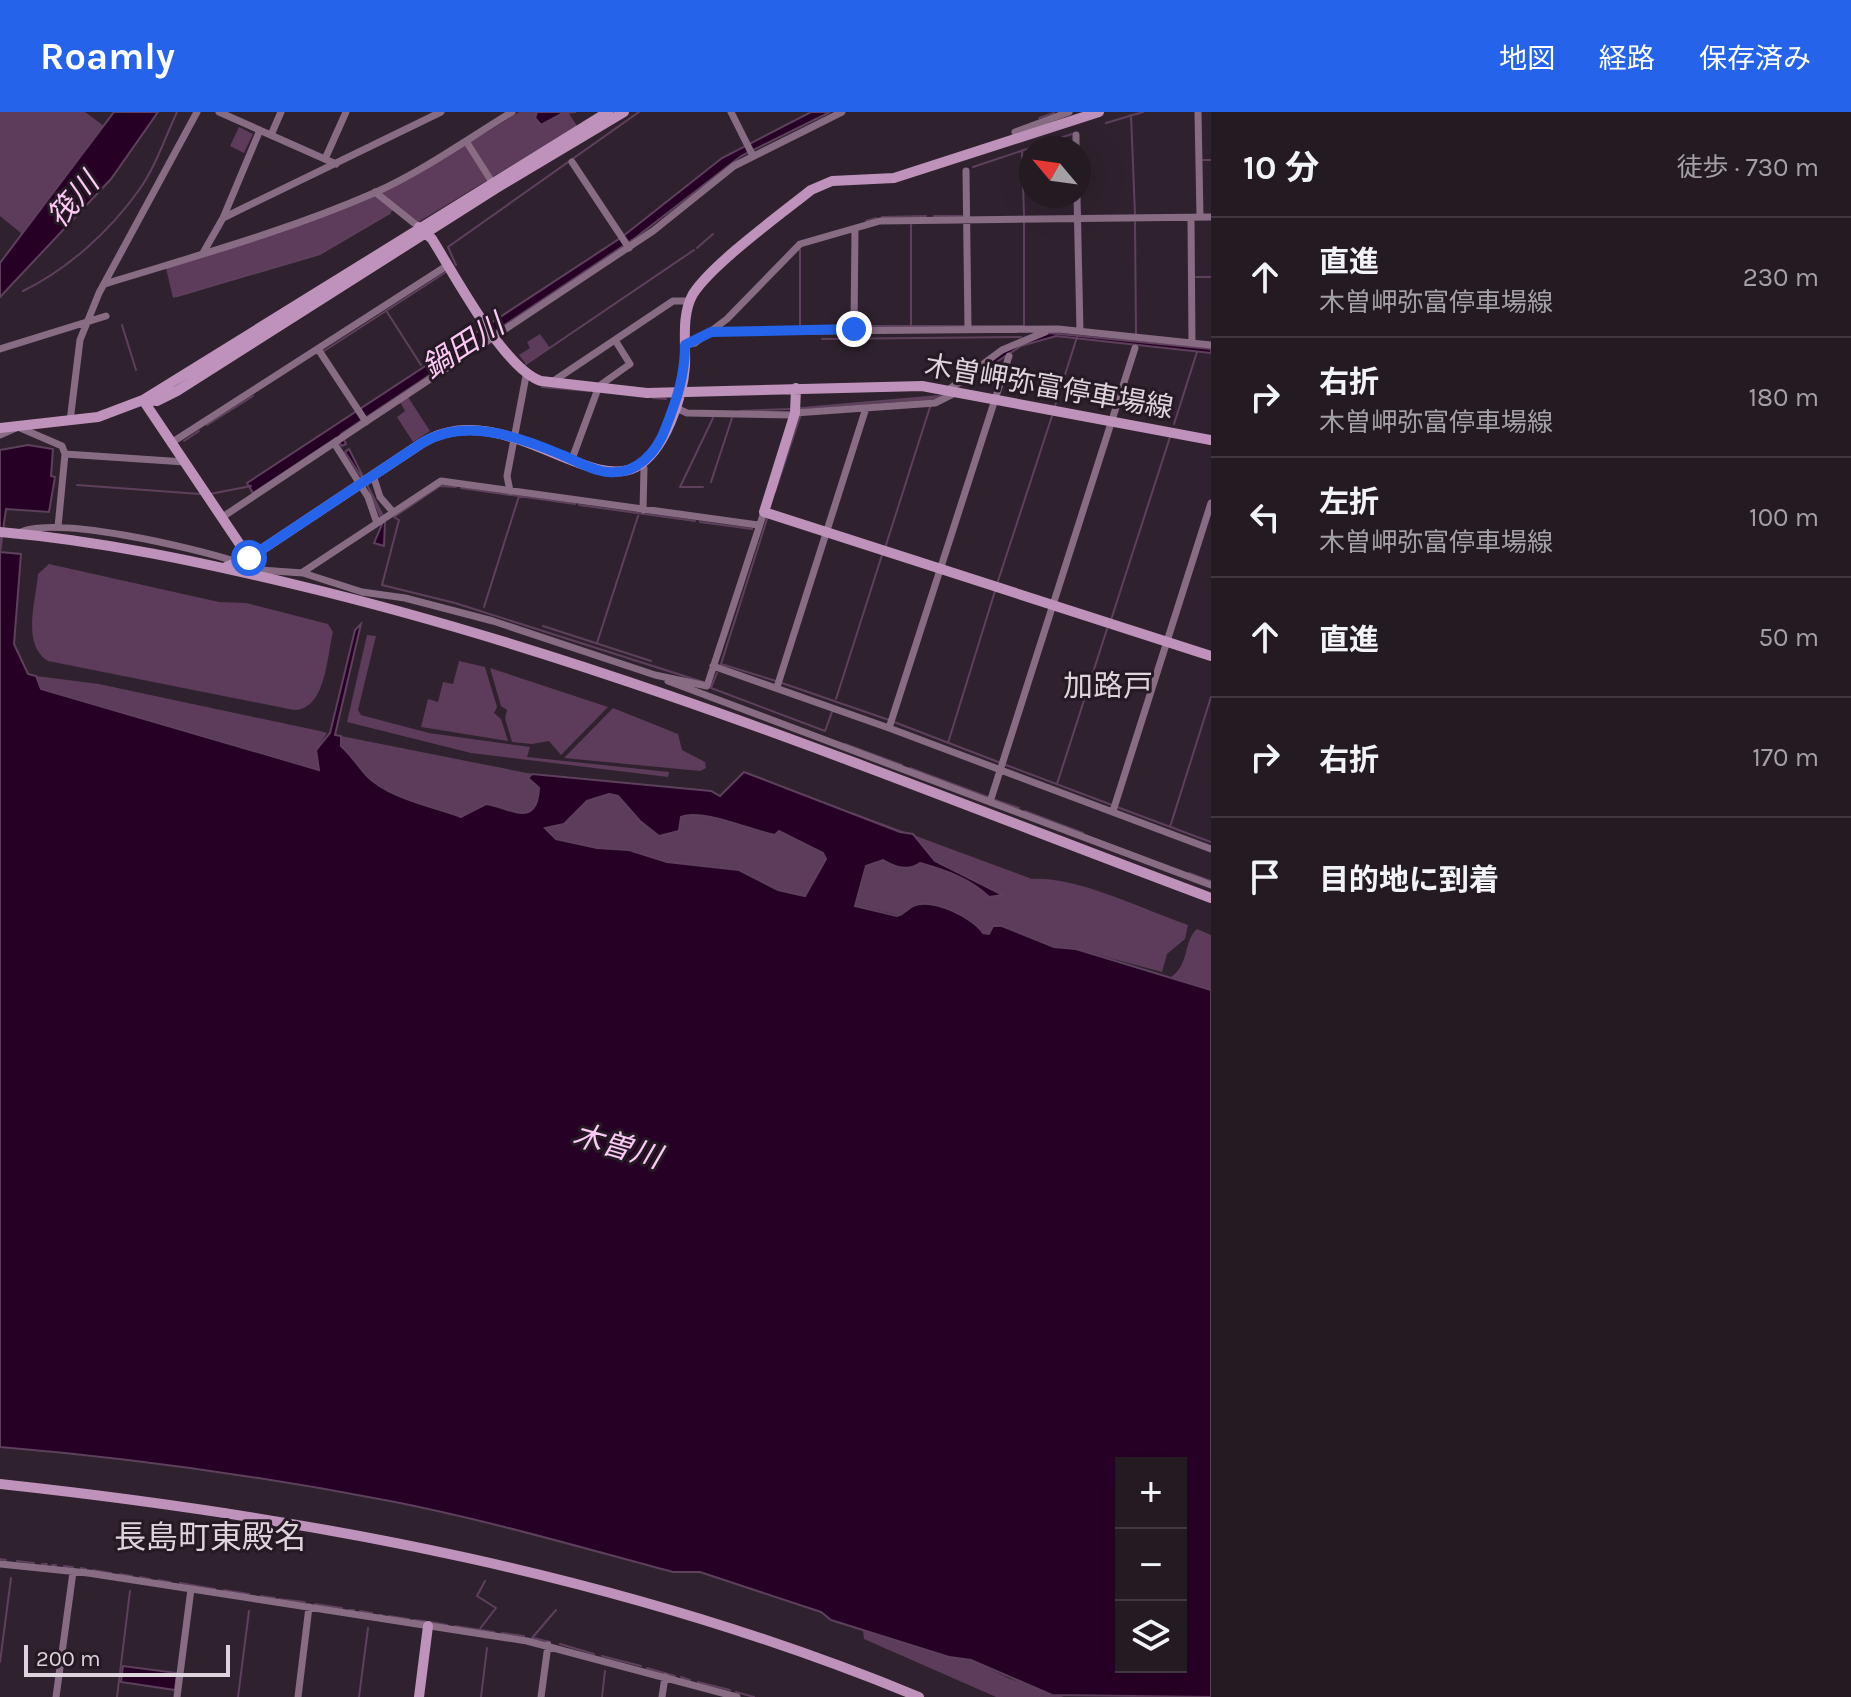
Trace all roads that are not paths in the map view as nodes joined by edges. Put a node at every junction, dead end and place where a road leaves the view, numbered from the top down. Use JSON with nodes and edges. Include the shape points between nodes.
{"nodes":[{"id":1,"x":197,"y":112,"type":"edge"},
{"id":2,"x":219,"y":112,"type":"edge"},
{"id":3,"x":281,"y":112,"type":"edge"},
{"id":4,"x":346,"y":112,"type":"edge"},
{"id":5,"x":441,"y":112,"type":"edge"},
{"id":6,"x":489,"y":112,"type":"edge"},
{"id":7,"x":512,"y":112,"type":"edge"},
{"id":8,"x":608,"y":112,"type":"edge"},
{"id":9,"x":624,"y":112,"type":"edge"},
{"id":10,"x":731,"y":112,"type":"edge"},
{"id":11,"x":842,"y":112,"type":"edge"},
{"id":12,"x":1031,"y":112,"type":"edge"},
{"id":13,"x":1069,"y":112,"type":"edge"},
{"id":14,"x":1099,"y":112,"type":"edge"},
{"id":15,"x":1198,"y":112,"type":"edge"},
{"id":16,"x":431,"y":115,"type":"edge"},
{"id":17,"x":496,"y":122,"type":"junction"},
{"id":18,"x":1035,"y":123,"type":"junction"},
{"id":19,"x":260,"y":130,"type":"junction"},
{"id":20,"x":271,"y":135,"type":"junction"},
{"id":21,"x":1017,"y":139,"type":"junction"},
{"id":22,"x":466,"y":141,"type":"junction"},
{"id":23,"x":752,"y":154,"type":"junction"},
{"id":24,"x":325,"y":159,"type":"junction"},
{"id":25,"x":572,"y":162,"type":"dead end"},
{"id":26,"x":336,"y":164,"type":"junction"},
{"id":27,"x":966,"y":171,"type":"dead end"},
{"id":28,"x":492,"y":182,"type":"junction"},
{"id":29,"x":375,"y":192,"type":"junction"},
{"id":30,"x":1078,"y":208,"type":"edge"},
{"id":31,"x":1196,"y":217,"type":"junction"},
{"id":32,"x":1211,"y":217,"type":"edge"},
{"id":33,"x":223,"y":218,"type":"junction"},
{"id":34,"x":1078,"y":218,"type":"junction"},
{"id":35,"x":967,"y":219,"type":"junction"},
{"id":36,"x":855,"y":229,"type":"junction"},
{"id":37,"x":422,"y":230,"type":"junction"},
{"id":38,"x":628,"y":247,"type":"junction"},
{"id":39,"x":203,"y":253,"type":"junction"},
{"id":40,"x":448,"y":265,"type":"junction"},
{"id":41,"x":105,"y":284,"type":"junction"},
{"id":42,"x":689,"y":301,"type":"junction"},
{"id":43,"x":106,"y":316,"type":"dead end"},
{"id":44,"x":89,"y":321,"type":"junction"},
{"id":45,"x":968,"y":328,"type":"junction"},
{"id":46,"x":854,"y":329,"type":"junction"},
{"id":47,"x":1058,"y":329,"type":"junction"},
{"id":48,"x":1080,"y":331,"type":"junction"},
{"id":49,"x":711,"y":332,"type":"junction"},
{"id":50,"x":495,"y":337,"type":"junction"},
{"id":51,"x":615,"y":340,"type":"junction"},
{"id":52,"x":1192,"y":343,"type":"junction"},
{"id":53,"x":685,"y":345,"type":"junction"},
{"id":54,"x":1211,"y":345,"type":"edge"},
{"id":55,"x":1135,"y":348,"type":"dead end"},
{"id":56,"x":0,"y":349,"type":"edge"},
{"id":57,"x":318,"y":349,"type":"junction"},
{"id":58,"x":1009,"y":356,"type":"dead end"},
{"id":59,"x":526,"y":376,"type":"junction"},
{"id":60,"x":550,"y":383,"type":"junction"},
{"id":61,"x":796,"y":388,"type":"junction"},
{"id":62,"x":598,"y":389,"type":"junction"},
{"id":63,"x":953,"y":391,"type":"junction"},
{"id":64,"x":680,"y":392,"type":"junction"},
{"id":65,"x":994,"y":399,"type":"junction"},
{"id":66,"x":143,"y":400,"type":"junction"},
{"id":67,"x":674,"y":407,"type":"junction"},
{"id":68,"x":866,"y":408,"type":"junction"},
{"id":69,"x":795,"y":410,"type":"junction"},
{"id":70,"x":1112,"y":420,"type":"junction"},
{"id":71,"x":70,"y":421,"type":"junction"},
{"id":72,"x":365,"y":421,"type":"junction"},
{"id":73,"x":18,"y":427,"type":"junction"},
{"id":74,"x":0,"y":428,"type":"edge"},
{"id":75,"x":0,"y":435,"type":"edge"},
{"id":76,"x":515,"y":438,"type":"junction"},
{"id":77,"x":1211,"y":440,"type":"edge"},
{"id":78,"x":335,"y":442,"type":"junction"},
{"id":79,"x":171,"y":443,"type":"junction"},
{"id":80,"x":65,"y":454,"type":"junction"},
{"id":81,"x":572,"y":459,"type":"junction"},
{"id":82,"x":185,"y":462,"type":"junction"},
{"id":83,"x":641,"y":464,"type":"junction"},
{"id":84,"x":366,"y":480,"type":"junction"},
{"id":85,"x":510,"y":491,"type":"junction"},
{"id":86,"x":1211,"y":503,"type":"edge"},
{"id":87,"x":643,"y":510,"type":"junction"},
{"id":88,"x":764,"y":512,"type":"junction"},
{"id":89,"x":221,"y":518,"type":"junction"},
{"id":90,"x":384,"y":518,"type":"junction"},
{"id":91,"x":758,"y":525,"type":"junction"},
{"id":92,"x":58,"y":527,"type":"junction"},
{"id":93,"x":2,"y":532,"type":"edge"},
{"id":94,"x":826,"y":533,"type":"junction"},
{"id":95,"x":17,"y":534,"type":"junction"},
{"id":96,"x":249,"y":558,"type":"junction"},
{"id":97,"x":232,"y":564,"type":"junction"},
{"id":98,"x":941,"y":568,"type":"junction"},
{"id":99,"x":303,"y":573,"type":"junction"},
{"id":100,"x":1053,"y":606,"type":"junction"},
{"id":101,"x":1167,"y":641,"type":"junction"},
{"id":102,"x":1211,"y":656,"type":"edge"},
{"id":103,"x":713,"y":666,"type":"junction"},
{"id":104,"x":655,"y":675,"type":"junction"},
{"id":105,"x":777,"y":687,"type":"junction"},
{"id":106,"x":889,"y":728,"type":"junction"},
{"id":107,"x":1001,"y":769,"type":"junction"},
{"id":108,"x":990,"y":802,"type":"junction"},
{"id":109,"x":1113,"y":811,"type":"junction"},
{"id":110,"x":1211,"y":849,"type":"edge"},
{"id":111,"x":1211,"y":885,"type":"edge"},
{"id":112,"x":1211,"y":898,"type":"edge"},
{"id":113,"x":0,"y":1484,"type":"edge"},
{"id":114,"x":0,"y":1564,"type":"edge"},
{"id":115,"x":73,"y":1572,"type":"junction"},
{"id":116,"x":191,"y":1589,"type":"junction"},
{"id":117,"x":309,"y":1607,"type":"junction"},
{"id":118,"x":428,"y":1626,"type":"junction"},
{"id":119,"x":548,"y":1645,"type":"junction"},
{"id":120,"x":665,"y":1677,"type":"junction"},
{"id":121,"x":56,"y":1697,"type":"edge"},
{"id":122,"x":177,"y":1697,"type":"edge"},
{"id":123,"x":298,"y":1697,"type":"edge"},
{"id":124,"x":419,"y":1697,"type":"edge"},
{"id":125,"x":541,"y":1697,"type":"edge"},
{"id":126,"x":662,"y":1697,"type":"edge"},
{"id":127,"x":737,"y":1697,"type":"edge"},
{"id":128,"x":919,"y":1697,"type":"edge"}],
"edges":[{"from":1,"to":41,"type":"street"},
{"from":2,"to":19,"type":"street"},
{"from":3,"to":20,"type":"street"},
{"from":4,"to":24,"type":"street"},
{"from":5,"to":16,"type":"street"},
{"from":6,"to":17,"type":"street"},
{"from":7,"to":17,"type":"street"},
{"from":8,"to":28,"type":"street"},
{"from":9,"to":37,"type":"street"},
{"from":10,"to":23,"type":"street"},
{"from":11,"to":23,"type":"street"},
{"from":12,"to":18,"type":"street"},
{"from":13,"to":18,"type":"street"},
{"from":14,"to":21,"type":"street"},
{"from":15,"to":31,"type":"street"},
{"from":16,"to":26,"type":"street"},
{"from":17,"to":22,"type":"street"},
{"from":18,"to":21,"type":"street","via":[[1015,132]]},
{"from":19,"to":20,"type":"street"},
{"from":19,"to":33,"type":"street"},
{"from":20,"to":24,"type":"street"},
{"from":21,"to":42,"type":"street","via":[[894,178],[822,184],[705,279]]},
{"from":22,"to":28,"type":"street"},
{"from":22,"to":29,"type":"street"},
{"from":23,"to":38,"type":"street"},
{"from":24,"to":26,"type":"street"},
{"from":25,"to":38,"type":"street"},
{"from":26,"to":33,"type":"street"},
{"from":27,"to":35,"type":"street"},
{"from":28,"to":37,"type":"street"},
{"from":29,"to":37,"type":"street"},
{"from":29,"to":39,"type":"street"},
{"from":30,"to":34,"type":"street"},
{"from":31,"to":32,"type":"street"},
{"from":31,"to":34,"type":"street"},
{"from":31,"to":52,"type":"street"},
{"from":33,"to":39,"type":"street"},
{"from":34,"to":35,"type":"street"},
{"from":34,"to":48,"type":"street"},
{"from":35,"to":36,"type":"street","via":[[880,221]]},
{"from":35,"to":45,"type":"street"},
{"from":36,"to":46,"type":"street"},
{"from":36,"to":49,"type":"street","via":[[800,244]]},
{"from":37,"to":40,"type":"street"},
{"from":37,"to":66,"type":"street","via":[[177,391],[157,401]]},
{"from":38,"to":50,"type":"street"},
{"from":39,"to":41,"type":"street"},
{"from":40,"to":50,"type":"street"},
{"from":40,"to":57,"type":"street"},
{"from":41,"to":44,"type":"street"},
{"from":42,"to":51,"type":"street","via":[[673,301]]},
{"from":42,"to":53,"type":"street"},
{"from":43,"to":44,"type":"street"},
{"from":44,"to":56,"type":"street"},
{"from":44,"to":71,"type":"street","via":[[80,340]]},
{"from":45,"to":46,"type":"street"},
{"from":45,"to":47,"type":"street"},
{"from":46,"to":49,"type":"street"},
{"from":47,"to":48,"type":"street"},
{"from":47,"to":63,"type":"street","via":[[1010,345]]},
{"from":48,"to":52,"type":"street"},
{"from":49,"to":53,"type":"street"},
{"from":50,"to":59,"type":"street"},
{"from":50,"to":72,"type":"street"},
{"from":51,"to":60,"type":"street"},
{"from":51,"to":62,"type":"street","via":[[630,364]]},
{"from":52,"to":54,"type":"street"},
{"from":53,"to":64,"type":"street"},
{"from":55,"to":70,"type":"street"},
{"from":57,"to":72,"type":"street"},
{"from":57,"to":79,"type":"street"},
{"from":58,"to":65,"type":"street"},
{"from":59,"to":60,"type":"street","name":"木曽岬弥富停車場線"},
{"from":59,"to":76,"type":"street"},
{"from":60,"to":62,"type":"street","name":"木曽岬弥富停車場線"},
{"from":61,"to":63,"type":"street","name":"木曽岬弥富停車場線","via":[[913,385]]},
{"from":61,"to":64,"type":"street","name":"木曽岬弥富停車場線"},
{"from":61,"to":69,"type":"street"},
{"from":62,"to":64,"type":"street","name":"木曽岬弥富停車場線"},
{"from":62,"to":81,"type":"street"},
{"from":63,"to":65,"type":"street","name":"木曽岬弥富停車場線"},
{"from":63,"to":68,"type":"street","via":[[935,403]]},
{"from":64,"to":67,"type":"street"},
{"from":65,"to":70,"type":"street","name":"木曽岬弥富停車場線"},
{"from":65,"to":98,"type":"street"},
{"from":66,"to":71,"type":"street"},
{"from":66,"to":79,"type":"street"},
{"from":67,"to":69,"type":"street","via":[[687,413]]},
{"from":67,"to":83,"type":"street","via":[[656,447]]},
{"from":68,"to":69,"type":"street"},
{"from":68,"to":94,"type":"street"},
{"from":69,"to":88,"type":"street"},
{"from":70,"to":77,"type":"street","name":"木曽岬弥富停車場線"},
{"from":70,"to":100,"type":"street"},
{"from":71,"to":73,"type":"street"},
{"from":72,"to":78,"type":"street"},
{"from":73,"to":74,"type":"street"},
{"from":73,"to":75,"type":"street"},
{"from":73,"to":80,"type":"street","via":[[53,439]]},
{"from":76,"to":81,"type":"street"},
{"from":76,"to":84,"type":"street","via":[[448,431]]},
{"from":76,"to":85,"type":"street","via":[[507,476]]},
{"from":78,"to":84,"type":"street"},
{"from":78,"to":89,"type":"street"},
{"from":79,"to":82,"type":"street"},
{"from":80,"to":82,"type":"street"},
{"from":80,"to":92,"type":"street"},
{"from":81,"to":83,"type":"street","via":[[607,472]]},
{"from":82,"to":89,"type":"street"},
{"from":83,"to":87,"type":"street"},
{"from":84,"to":90,"type":"street"},
{"from":84,"to":90,"type":"street","via":[[380,497]]},
{"from":84,"to":96,"type":"street"},
{"from":85,"to":87,"type":"street"},
{"from":85,"to":90,"type":"street","via":[[441,481]]},
{"from":86,"to":101,"type":"street"},
{"from":87,"to":91,"type":"street"},
{"from":88,"to":91,"type":"street"},
{"from":88,"to":94,"type":"street"},
{"from":89,"to":96,"type":"street"},
{"from":90,"to":99,"type":"street"},
{"from":91,"to":103,"type":"street"},
{"from":92,"to":95,"type":"street"},
{"from":92,"to":97,"type":"street","via":[[147,540]]},
{"from":93,"to":95,"type":"street"},
{"from":94,"to":98,"type":"street"},
{"from":94,"to":105,"type":"street"},
{"from":95,"to":97,"type":"street"},
{"from":96,"to":97,"type":"street"},
{"from":97,"to":99,"type":"street"},
{"from":97,"to":112,"type":"street","via":[[567,659]]},
{"from":98,"to":100,"type":"street"},
{"from":98,"to":106,"type":"street"},
{"from":99,"to":104,"type":"street","via":[[493,621]]},
{"from":100,"to":101,"type":"street"},
{"from":100,"to":107,"type":"street"},
{"from":101,"to":102,"type":"street"},
{"from":101,"to":109,"type":"street"},
{"from":103,"to":104,"type":"street","via":[[707,686]]},
{"from":103,"to":105,"type":"street"},
{"from":104,"to":108,"type":"street"},
{"from":105,"to":106,"type":"street"},
{"from":106,"to":107,"type":"street"},
{"from":107,"to":108,"type":"street"},
{"from":107,"to":109,"type":"street"},
{"from":108,"to":111,"type":"street"},
{"from":109,"to":110,"type":"street"},
{"from":113,"to":128,"type":"street","via":[[218,1511],[435,1549],[742,1631]]},
{"from":114,"to":115,"type":"street"},
{"from":115,"to":116,"type":"street"},
{"from":115,"to":121,"type":"street"},
{"from":116,"to":117,"type":"street"},
{"from":116,"to":122,"type":"street"},
{"from":117,"to":118,"type":"street"},
{"from":117,"to":123,"type":"street"},
{"from":118,"to":119,"type":"street"},
{"from":118,"to":124,"type":"street"},
{"from":119,"to":120,"type":"street"},
{"from":119,"to":125,"type":"street"},
{"from":120,"to":126,"type":"street"},
{"from":120,"to":127,"type":"street"}]}
